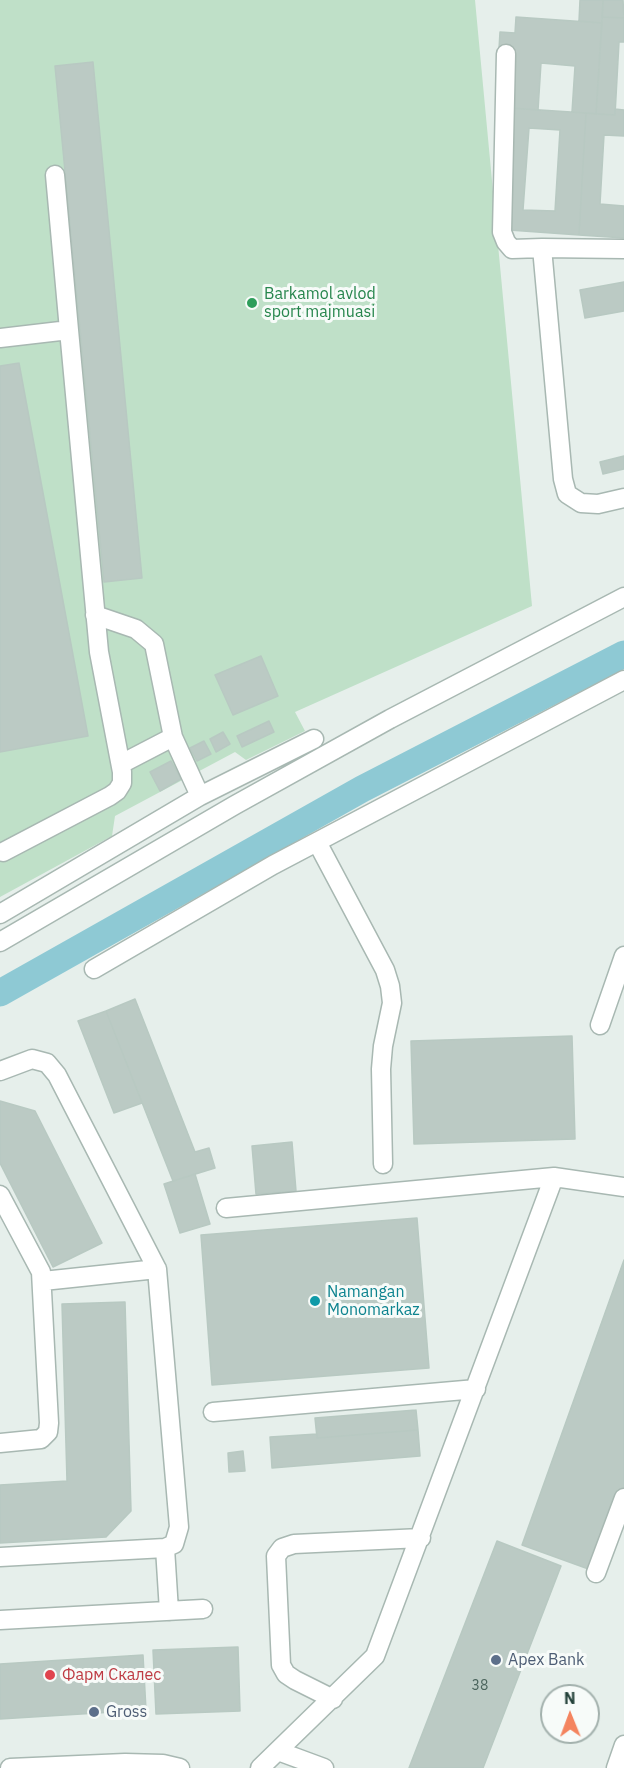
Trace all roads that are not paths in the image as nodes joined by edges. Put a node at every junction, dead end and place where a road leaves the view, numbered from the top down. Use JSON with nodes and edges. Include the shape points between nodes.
{"nodes":[{"id":1,"x":506,"y":54,"type":"dead end"},
{"id":2,"x":55,"y":175,"type":"dead end"},
{"id":3,"x":542,"y":248,"type":"junction"},
{"id":4,"x":624,"y":249,"type":"edge"},
{"id":5,"x":69,"y":330,"type":"junction"},
{"id":6,"x":0,"y":338,"type":"edge"},
{"id":7,"x":624,"y":498,"type":"edge"},
{"id":8,"x":624,"y":597,"type":"edge"},
{"id":9,"x":95,"y":615,"type":"junction"},
{"id":10,"x":624,"y":680,"type":"edge"},
{"id":11,"x":173,"y":737,"type":"junction"},
{"id":12,"x":314,"y":739,"type":"dead end"},
{"id":13,"x":121,"y":764,"type":"junction"},
{"id":14,"x":200,"y":796,"type":"junction"},
{"id":15,"x":317,"y":842,"type":"junction"},
{"id":16,"x":3,"y":852,"type":"dead end"},
{"id":17,"x":0,"y":914,"type":"edge"},
{"id":18,"x":0,"y":942,"type":"edge"},
{"id":19,"x":624,"y":956,"type":"edge"},
{"id":20,"x":94,"y":969,"type":"dead end"},
{"id":21,"x":600,"y":1025,"type":"dead end"},
{"id":22,"x":0,"y":1071,"type":"edge"},
{"id":23,"x":383,"y":1164,"type":"dead end"},
{"id":24,"x":554,"y":1177,"type":"junction"},
{"id":25,"x":624,"y":1187,"type":"edge"},
{"id":26,"x":0,"y":1195,"type":"edge"},
{"id":27,"x":226,"y":1208,"type":"dead end"},
{"id":28,"x":157,"y":1269,"type":"junction"},
{"id":29,"x":43,"y":1281,"type":"junction"},
{"id":30,"x":476,"y":1389,"type":"junction"},
{"id":31,"x":213,"y":1412,"type":"dead end"},
{"id":32,"x":0,"y":1443,"type":"edge"},
{"id":33,"x":624,"y":1498,"type":"edge"},
{"id":34,"x":620,"y":1522,"type":"edge"},
{"id":35,"x":421,"y":1538,"type":"junction"},
{"id":36,"x":165,"y":1548,"type":"junction"},
{"id":37,"x":0,"y":1557,"type":"edge"},
{"id":38,"x":596,"y":1573,"type":"dead end"},
{"id":39,"x":202,"y":1609,"type":"dead end"},
{"id":40,"x":169,"y":1611,"type":"junction"},
{"id":41,"x":0,"y":1620,"type":"edge"},
{"id":42,"x":333,"y":1699,"type":"junction"},
{"id":43,"x":624,"y":1745,"type":"edge"},
{"id":44,"x":278,"y":1751,"type":"junction"},
{"id":45,"x":10,"y":1768,"type":"edge"},
{"id":46,"x":180,"y":1768,"type":"edge"},
{"id":47,"x":260,"y":1768,"type":"edge"},
{"id":48,"x":324,"y":1768,"type":"edge"},
{"id":49,"x":616,"y":1768,"type":"edge"}],
"edges":[{"from":1,"to":3,"type":"street","via":[[502,232],[512,249]]},
{"from":2,"to":5,"type":"street"},
{"from":3,"to":4,"type":"street"},
{"from":3,"to":7,"type":"street","via":[[567,494],[581,503]]},
{"from":5,"to":6,"type":"street"},
{"from":5,"to":9,"type":"street"},
{"from":8,"to":18,"type":"street","via":[[380,724]]},
{"from":9,"to":11,"type":"street","via":[[136,629],[154,644]]},
{"from":9,"to":13,"type":"street"},
{"from":10,"to":15,"type":"street"},
{"from":11,"to":13,"type":"street"},
{"from":11,"to":14,"type":"street"},
{"from":12,"to":14,"type":"street"},
{"from":13,"to":16,"type":"street","via":[[122,783],[117,791]]},
{"from":14,"to":17,"type":"street"},
{"from":15,"to":20,"type":"street"},
{"from":15,"to":23,"type":"street","via":[[390,986],[392,1003],[381,1069]]},
{"from":19,"to":21,"type":"street"},
{"from":22,"to":28,"type":"street","via":[[32,1059],[47,1063],[57,1075]]},
{"from":24,"to":25,"type":"street"},
{"from":24,"to":27,"type":"street"},
{"from":24,"to":30,"type":"street"},
{"from":26,"to":29,"type":"street"},
{"from":28,"to":29,"type":"street"},
{"from":28,"to":36,"type":"street","via":[[179,1527],[174,1544]]},
{"from":29,"to":32,"type":"street","via":[[48,1432],[31,1442]]},
{"from":30,"to":31,"type":"street"},
{"from":30,"to":35,"type":"street"},
{"from":33,"to":34,"type":"street"},
{"from":34,"to":38,"type":"street"},
{"from":35,"to":42,"type":"street","via":[[375,1656]]},
{"from":35,"to":42,"type":"street","via":[[294,1545],[282,1548],[276,1556],[281,1665],[295,1680]]},
{"from":36,"to":37,"type":"street"},
{"from":36,"to":40,"type":"street"},
{"from":39,"to":40,"type":"street"},
{"from":40,"to":41,"type":"street"},
{"from":42,"to":44,"type":"street"},
{"from":43,"to":49,"type":"street"},
{"from":44,"to":47,"type":"street"},
{"from":44,"to":48,"type":"street"},
{"from":45,"to":46,"type":"street","via":[[125,1763]]}]}
